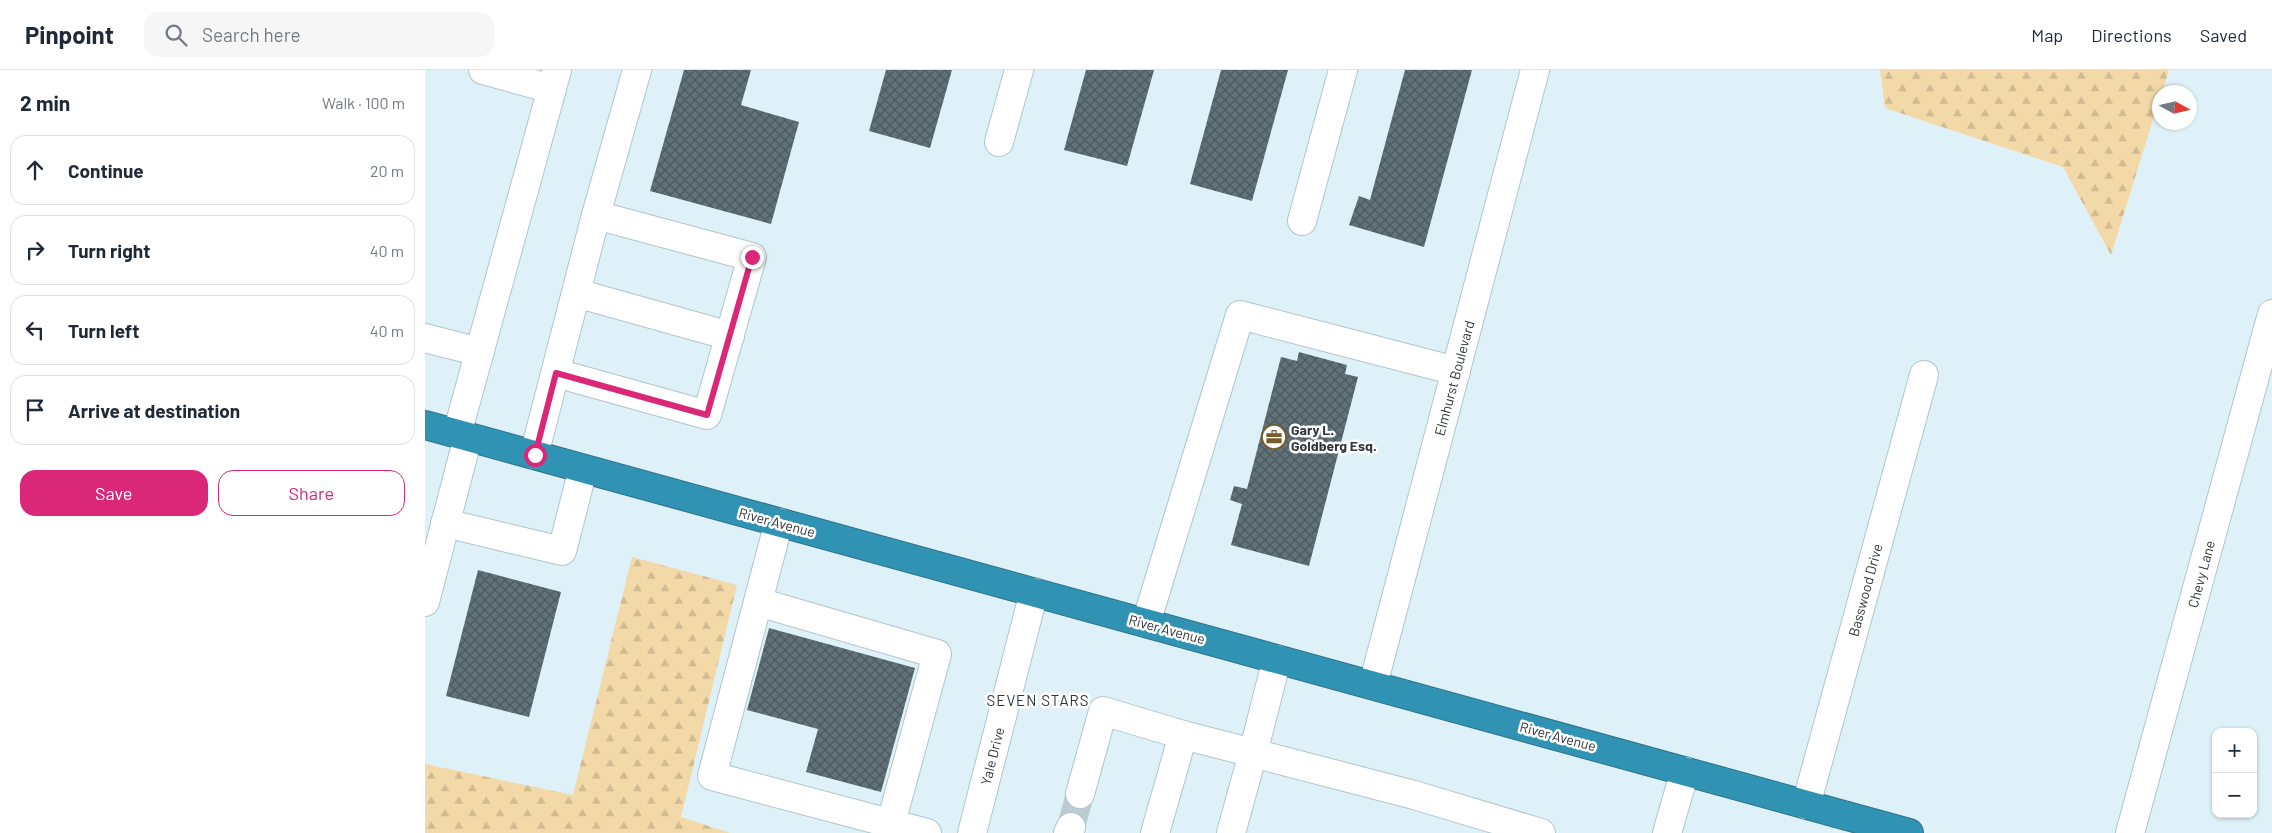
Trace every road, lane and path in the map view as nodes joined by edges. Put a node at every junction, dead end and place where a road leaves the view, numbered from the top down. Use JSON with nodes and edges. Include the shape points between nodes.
{"nodes":[{"id":1,"x":483,"y":70,"type":"edge"},
{"id":2,"x":637,"y":70,"type":"edge"},
{"id":3,"x":1019,"y":70,"type":"edge"},
{"id":4,"x":1343,"y":70,"type":"edge"},
{"id":5,"x":1535,"y":70,"type":"edge"},
{"id":6,"x":555,"y":79,"type":"edge"},
{"id":7,"x":999,"y":142,"type":"dead end"},
{"id":8,"x":596,"y":214,"type":"junction"},
{"id":9,"x":1302,"y":221,"type":"dead end"},
{"id":10,"x":576,"y":293,"type":"junction"},
{"id":11,"x":2272,"y":314,"type":"edge"},
{"id":12,"x":730,"y":336,"type":"junction"},
{"id":13,"x":425,"y":338,"type":"edge"},
{"id":14,"x":480,"y":352,"type":"junction"},
{"id":15,"x":1456,"y":371,"type":"junction"},
{"id":16,"x":556,"y":373,"type":"junction"},
{"id":17,"x":1925,"y":374,"type":"dead end"},
{"id":18,"x":425,"y":425,"type":"edge"},
{"id":19,"x":463,"y":435,"type":"junction"},
{"id":20,"x":535,"y":455,"type":"junction"},
{"id":21,"x":583,"y":469,"type":"junction"},
{"id":22,"x":779,"y":522,"type":"junction"},
{"id":23,"x":445,"y":523,"type":"junction"},
{"id":24,"x":1034,"y":592,"type":"junction"},
{"id":25,"x":425,"y":602,"type":"edge"},
{"id":26,"x":758,"y":602,"type":"junction"},
{"id":27,"x":1145,"y":623,"type":"junction"},
{"id":28,"x":1277,"y":659,"type":"junction"},
{"id":29,"x":1373,"y":685,"type":"junction"},
{"id":30,"x":1183,"y":734,"type":"junction"},
{"id":31,"x":1253,"y":753,"type":"junction"},
{"id":32,"x":1685,"y":771,"type":"junction"},
{"id":33,"x":1080,"y":794,"type":"tunnel mouth"},
{"id":34,"x":1807,"y":805,"type":"junction"},
{"id":35,"x":891,"y":824,"type":"junction"},
{"id":36,"x":927,"y":833,"type":"edge"},
{"id":37,"x":972,"y":833,"type":"edge"},
{"id":38,"x":1155,"y":833,"type":"edge"},
{"id":39,"x":1231,"y":833,"type":"edge"},
{"id":40,"x":1541,"y":833,"type":"edge"},
{"id":41,"x":1667,"y":833,"type":"edge"},
{"id":42,"x":1908,"y":833,"type":"edge"},
{"id":43,"x":2131,"y":833,"type":"edge"}],
"edges":[{"from":1,"to":6,"type":"street"},
{"from":2,"to":8,"type":"street"},
{"from":3,"to":7,"type":"street"},
{"from":4,"to":9,"type":"street"},
{"from":5,"to":15,"type":"street","name":"Elmhurst Boulevard"},
{"from":6,"to":14,"type":"street"},
{"from":8,"to":10,"type":"street"},
{"from":8,"to":12,"type":"street","via":[[752,257]]},
{"from":10,"to":12,"type":"street"},
{"from":10,"to":16,"type":"street"},
{"from":11,"to":43,"type":"street","name":"Chevy Lane"},
{"from":12,"to":16,"type":"street","via":[[707,415]]},
{"from":13,"to":14,"type":"street"},
{"from":14,"to":19,"type":"street"},
{"from":15,"to":27,"type":"street","via":[[1240,315]]},
{"from":15,"to":29,"type":"street","name":"Elmhurst Boulevard"},
{"from":16,"to":20,"type":"street"},
{"from":17,"to":34,"type":"street","name":"Basswood Drive"},
{"from":18,"to":19,"type":"highway","name":"River Avenue"},
{"from":19,"to":20,"type":"highway","name":"River Avenue"},
{"from":19,"to":23,"type":"street"},
{"from":20,"to":21,"type":"highway","name":"River Avenue"},
{"from":21,"to":22,"type":"highway","name":"River Avenue"},
{"from":21,"to":23,"type":"street","via":[[562,551]]},
{"from":22,"to":24,"type":"highway","name":"River Avenue"},
{"from":22,"to":26,"type":"street"},
{"from":23,"to":25,"type":"street"},
{"from":24,"to":27,"type":"highway","name":"River Avenue"},
{"from":24,"to":37,"type":"street","name":"Yale Drive"},
{"from":26,"to":35,"type":"street","via":[[937,654]]},
{"from":26,"to":35,"type":"street","via":[[712,776]]},
{"from":27,"to":28,"type":"highway","name":"River Avenue"},
{"from":28,"to":29,"type":"highway","name":"River Avenue"},
{"from":28,"to":31,"type":"street"},
{"from":29,"to":32,"type":"highway","name":"River Avenue"},
{"from":30,"to":31,"type":"street"},
{"from":30,"to":33,"type":"street","via":[[1103,711]]},
{"from":30,"to":38,"type":"street"},
{"from":31,"to":39,"type":"street"},
{"from":31,"to":40,"type":"street","via":[[1414,795]]},
{"from":32,"to":34,"type":"highway","name":"River Avenue"},
{"from":32,"to":41,"type":"street"},
{"from":34,"to":42,"type":"highway","name":"River Avenue"},
{"from":35,"to":36,"type":"street"}]}
